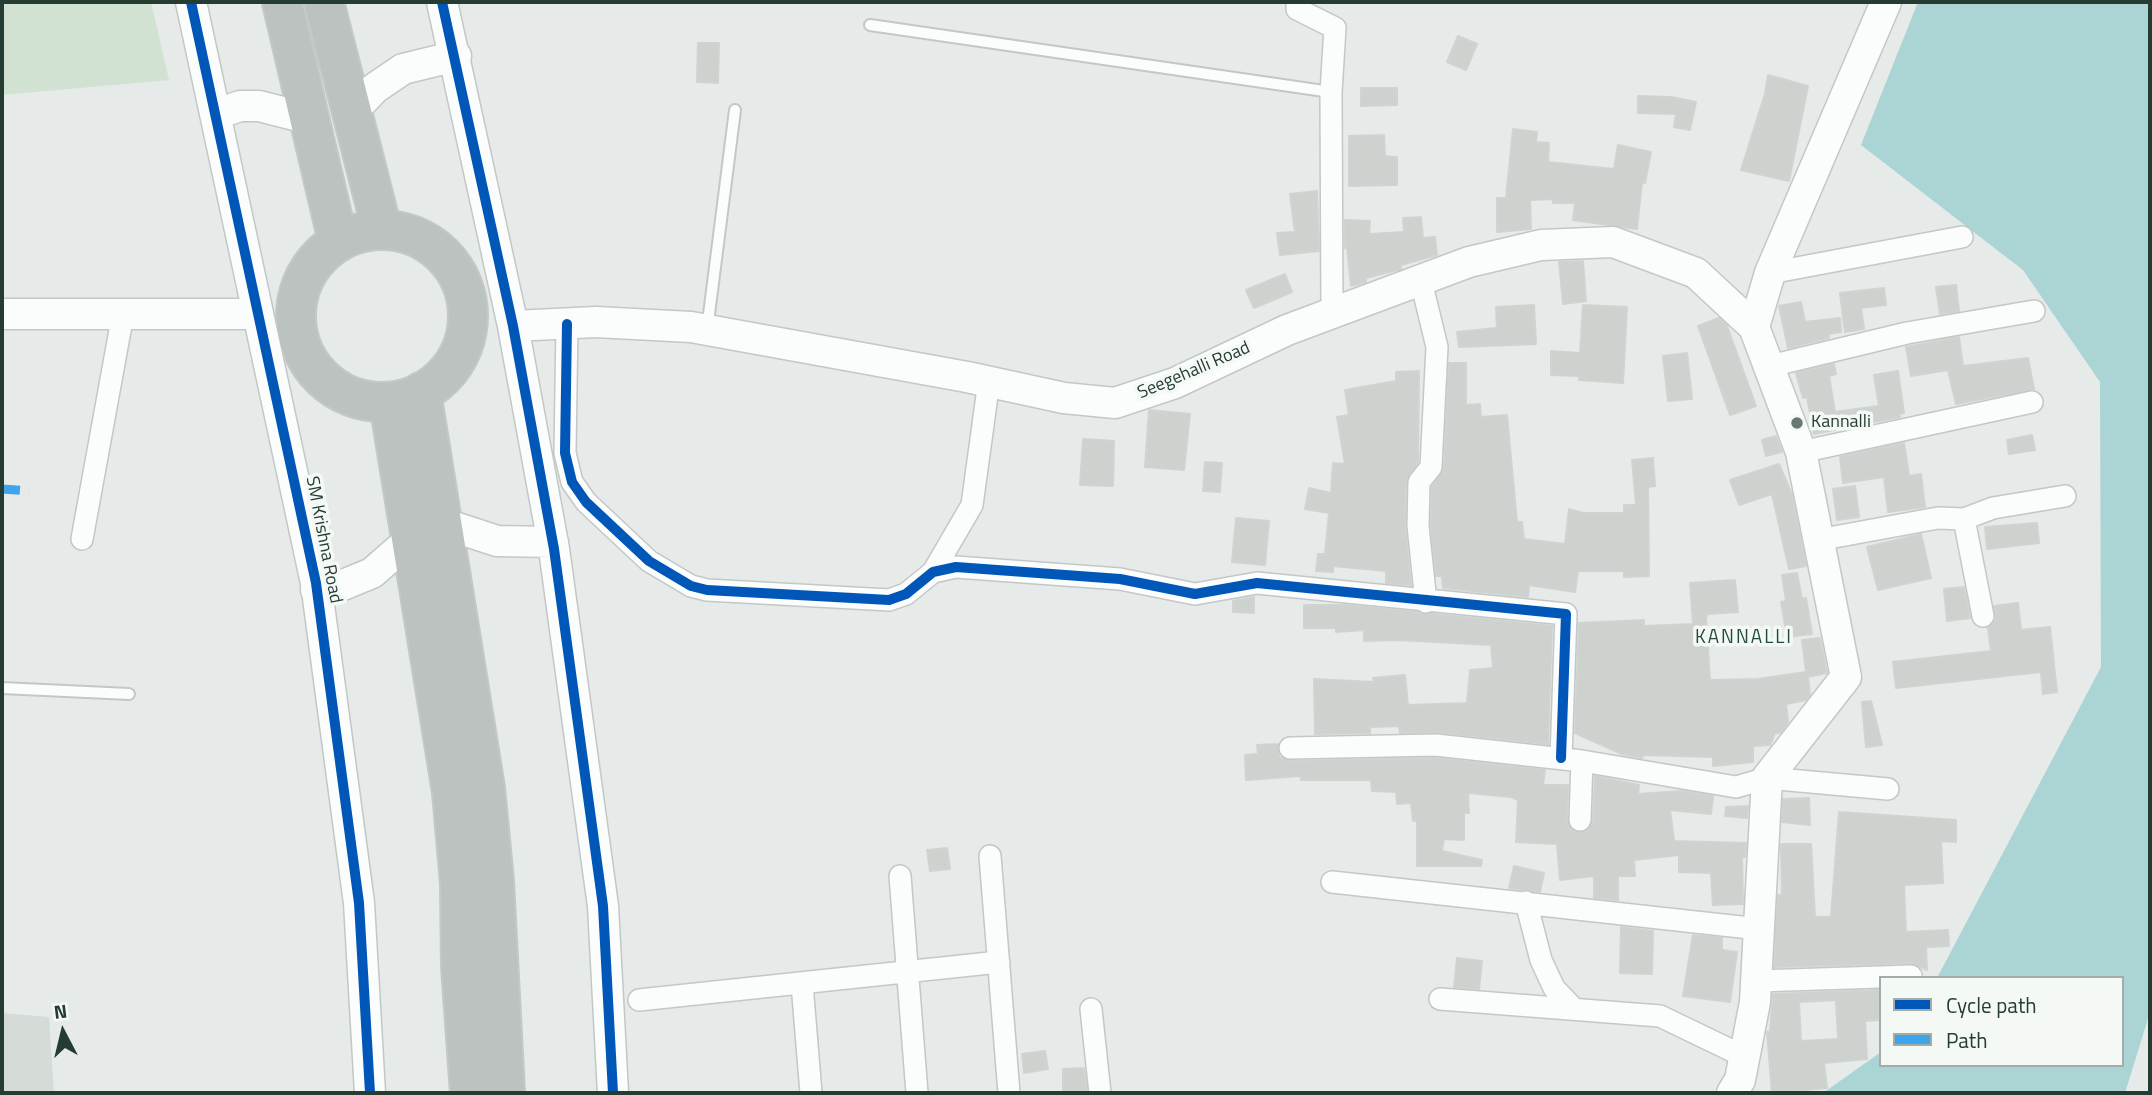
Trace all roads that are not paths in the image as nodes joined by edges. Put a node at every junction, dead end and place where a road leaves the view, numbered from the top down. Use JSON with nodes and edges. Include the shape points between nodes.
{"nodes":[{"id":1,"x":191,"y":2,"type":"edge"},
{"id":2,"x":206,"y":2,"type":"edge"},
{"id":3,"x":282,"y":2,"type":"edge"},
{"id":4,"x":324,"y":2,"type":"edge"},
{"id":5,"x":1297,"y":2,"type":"edge"},
{"id":6,"x":1886,"y":2,"type":"edge"},
{"id":7,"x":442,"y":6,"type":"edge"},
{"id":8,"x":870,"y":24,"type":"dead end"},
{"id":9,"x":201,"y":41,"type":"junction"},
{"id":10,"x":456,"y":56,"type":"junction"},
{"id":11,"x":1331,"y":92,"type":"junction"},
{"id":12,"x":735,"y":110,"type":"dead end"},
{"id":13,"x":352,"y":112,"type":"junction"},
{"id":14,"x":217,"y":114,"type":"junction"},
{"id":15,"x":310,"y":119,"type":"junction"},
{"id":16,"x":382,"y":230,"type":"junction"},
{"id":17,"x":1962,"y":237,"type":"dead end"},
{"id":18,"x":338,"y":241,"type":"junction"},
{"id":19,"x":1770,"y":273,"type":"junction"},
{"id":20,"x":1420,"y":281,"type":"junction"},
{"id":21,"x":2034,"y":311,"type":"dead end"},
{"id":22,"x":1332,"y":313,"type":"junction"},
{"id":23,"x":2,"y":314,"type":"edge"},
{"id":24,"x":123,"y":314,"type":"junction"},
{"id":25,"x":258,"y":314,"type":"junction"},
{"id":26,"x":567,"y":324,"type":"junction"},
{"id":27,"x":513,"y":326,"type":"junction"},
{"id":28,"x":1754,"y":327,"type":"junction"},
{"id":29,"x":707,"y":330,"type":"junction"},
{"id":30,"x":1770,"y":366,"type":"junction"},
{"id":31,"x":989,"y":381,"type":"junction"},
{"id":32,"x":405,"y":397,"type":"junction"},
{"id":33,"x":2032,"y":402,"type":"dead end"},
{"id":34,"x":1801,"y":452,"type":"junction"},
{"id":35,"x":2065,"y":496,"type":"dead end"},
{"id":36,"x":1964,"y":519,"type":"junction"},
{"id":37,"x":426,"y":531,"type":"junction"},
{"id":38,"x":82,"y":539,"type":"dead end"},
{"id":39,"x":1818,"y":540,"type":"junction"},
{"id":40,"x":553,"y":542,"type":"junction"},
{"id":41,"x":933,"y":572,"type":"junction"},
{"id":42,"x":316,"y":590,"type":"junction"},
{"id":43,"x":1426,"y":602,"type":"junction"},
{"id":44,"x":1983,"y":616,"type":"dead end"},
{"id":45,"x":2,"y":688,"type":"edge"},
{"id":46,"x":129,"y":694,"type":"dead end"},
{"id":47,"x":1290,"y":748,"type":"dead end"},
{"id":48,"x":1571,"y":759,"type":"junction"},
{"id":49,"x":1767,"y":778,"type":"junction"},
{"id":50,"x":1888,"y":789,"type":"dead end"},
{"id":51,"x":1580,"y":820,"type":"dead end"},
{"id":52,"x":990,"y":856,"type":"dead end"},
{"id":53,"x":900,"y":876,"type":"dead end"},
{"id":54,"x":1332,"y":882,"type":"dead end"},
{"id":55,"x":1525,"y":902,"type":"junction"},
{"id":56,"x":1759,"y":929,"type":"junction"},
{"id":57,"x":999,"y":962,"type":"junction"},
{"id":58,"x":905,"y":972,"type":"junction"},
{"id":59,"x":1879,"y":977,"type":"edge"},
{"id":60,"x":1756,"y":981,"type":"junction"},
{"id":61,"x":802,"y":984,"type":"junction"},
{"id":62,"x":1440,"y":999,"type":"dead end"},
{"id":63,"x":639,"y":1000,"type":"dead end"},
{"id":64,"x":1091,"y":1009,"type":"dead end"},
{"id":65,"x":1574,"y":1009,"type":"junction"},
{"id":66,"x":1745,"y":1056,"type":"junction"},
{"id":67,"x":370,"y":1093,"type":"edge"},
{"id":68,"x":470,"y":1093,"type":"edge"},
{"id":69,"x":505,"y":1093,"type":"edge"},
{"id":70,"x":613,"y":1093,"type":"edge"},
{"id":71,"x":811,"y":1093,"type":"edge"},
{"id":72,"x":917,"y":1093,"type":"edge"},
{"id":73,"x":1009,"y":1093,"type":"edge"},
{"id":74,"x":1100,"y":1093,"type":"edge"},
{"id":75,"x":1732,"y":1093,"type":"edge"}],
"edges":[{"from":1,"to":9,"type":"street","name":"SM Krishna Road"},
{"from":2,"to":9,"type":"street"},
{"from":3,"to":15,"type":"highway"},
{"from":4,"to":13,"type":"highway"},
{"from":5,"to":11,"type":"street","via":[[1297,9],[1335,28]]},
{"from":6,"to":19,"type":"street"},
{"from":7,"to":10,"type":"street"},
{"from":8,"to":11,"type":"lane"},
{"from":9,"to":14,"type":"street","name":"SM Krishna Road"},
{"from":10,"to":13,"type":"street","via":[[403,69],[375,88]]},
{"from":10,"to":27,"type":"street"},
{"from":11,"to":22,"type":"street"},
{"from":12,"to":29,"type":"lane"},
{"from":13,"to":16,"type":"highway"},
{"from":14,"to":15,"type":"street","via":[[240,106],[259,106]]},
{"from":14,"to":25,"type":"street","name":"SM Krishna Road"},
{"from":15,"to":18,"type":"highway"},
{"from":16,"to":18,"type":"highway","via":[[355,233]]},
{"from":16,"to":32,"type":"highway","via":[[402,232],[431,244],[453,267],[466,295],[468,327],[458,356],[438,382]]},
{"from":17,"to":19,"type":"street"},
{"from":18,"to":32,"type":"highway","via":[[315,259],[300,286],[294,318],[301,348],[313,369],[331,386],[360,400]]},
{"from":19,"to":28,"type":"street"},
{"from":20,"to":22,"type":"street","name":"Seegehalli Road"},
{"from":20,"to":28,"type":"street","name":"Seegehalli Road","via":[[1469,262],[1541,245],[1613,242],[1696,273]]},
{"from":20,"to":43,"type":"street","via":[[1437,347],[1431,467],[1419,482],[1418,526]]},
{"from":21,"to":30,"type":"street","via":[[1907,333]]},
{"from":22,"to":31,"type":"street","name":"Seegehalli Road","via":[[1175,383],[1115,403],[1064,398]]},
{"from":23,"to":24,"type":"street"},
{"from":24,"to":25,"type":"street"},
{"from":24,"to":38,"type":"street"},
{"from":25,"to":42,"type":"street","name":"SM Krishna Road"},
{"from":26,"to":27,"type":"street","name":"Seegehalli Road"},
{"from":26,"to":29,"type":"street","name":"Seegehalli Road"},
{"from":26,"to":41,"type":"street","via":[[567,468],[586,502],[649,561],[675,578],[707,590],[889,600],[906,594]]},
{"from":27,"to":40,"type":"street"},
{"from":28,"to":30,"type":"street"},
{"from":29,"to":31,"type":"street","name":"Seegehalli Road"},
{"from":30,"to":34,"type":"street"},
{"from":31,"to":41,"type":"street","via":[[972,505]]},
{"from":32,"to":37,"type":"highway"},
{"from":33,"to":34,"type":"street"},
{"from":34,"to":39,"type":"street"},
{"from":35,"to":36,"type":"street"},
{"from":36,"to":39,"type":"street","via":[[1938,518]]},
{"from":36,"to":44,"type":"street"},
{"from":37,"to":40,"type":"street","via":[[497,541]]},
{"from":37,"to":42,"type":"street","via":[[372,573]]},
{"from":37,"to":68,"type":"highway","via":[[457,841]]},
{"from":37,"to":69,"type":"highway","via":[[491,838]]},
{"from":39,"to":49,"type":"street","via":[[1846,677]]},
{"from":40,"to":70,"type":"street","via":[[603,906]]},
{"from":41,"to":43,"type":"street","via":[[956,567],[1110,578],[1195,594],[1257,583]]},
{"from":42,"to":67,"type":"street","name":"SM Krishna Road","via":[[359,903]]},
{"from":43,"to":48,"type":"street","via":[[1566,614]]},
{"from":45,"to":46,"type":"lane"},
{"from":47,"to":48,"type":"street","via":[[1436,745]]},
{"from":48,"to":49,"type":"street","via":[[1736,787]]},
{"from":48,"to":51,"type":"street"},
{"from":49,"to":50,"type":"street"},
{"from":49,"to":56,"type":"street"},
{"from":52,"to":57,"type":"street"},
{"from":53,"to":58,"type":"street"},
{"from":54,"to":55,"type":"street"},
{"from":55,"to":56,"type":"street"},
{"from":55,"to":65,"type":"street","via":[[1553,988]]},
{"from":56,"to":60,"type":"street"},
{"from":57,"to":58,"type":"street"},
{"from":57,"to":73,"type":"street"},
{"from":58,"to":61,"type":"street"},
{"from":58,"to":72,"type":"street"},
{"from":59,"to":60,"type":"street"},
{"from":60,"to":66,"type":"street"},
{"from":61,"to":63,"type":"street"},
{"from":61,"to":71,"type":"street"},
{"from":62,"to":65,"type":"street"},
{"from":64,"to":74,"type":"street"},
{"from":65,"to":66,"type":"street","via":[[1660,1016]]},
{"from":66,"to":75,"type":"street","via":[[1741,1080]]}]}
